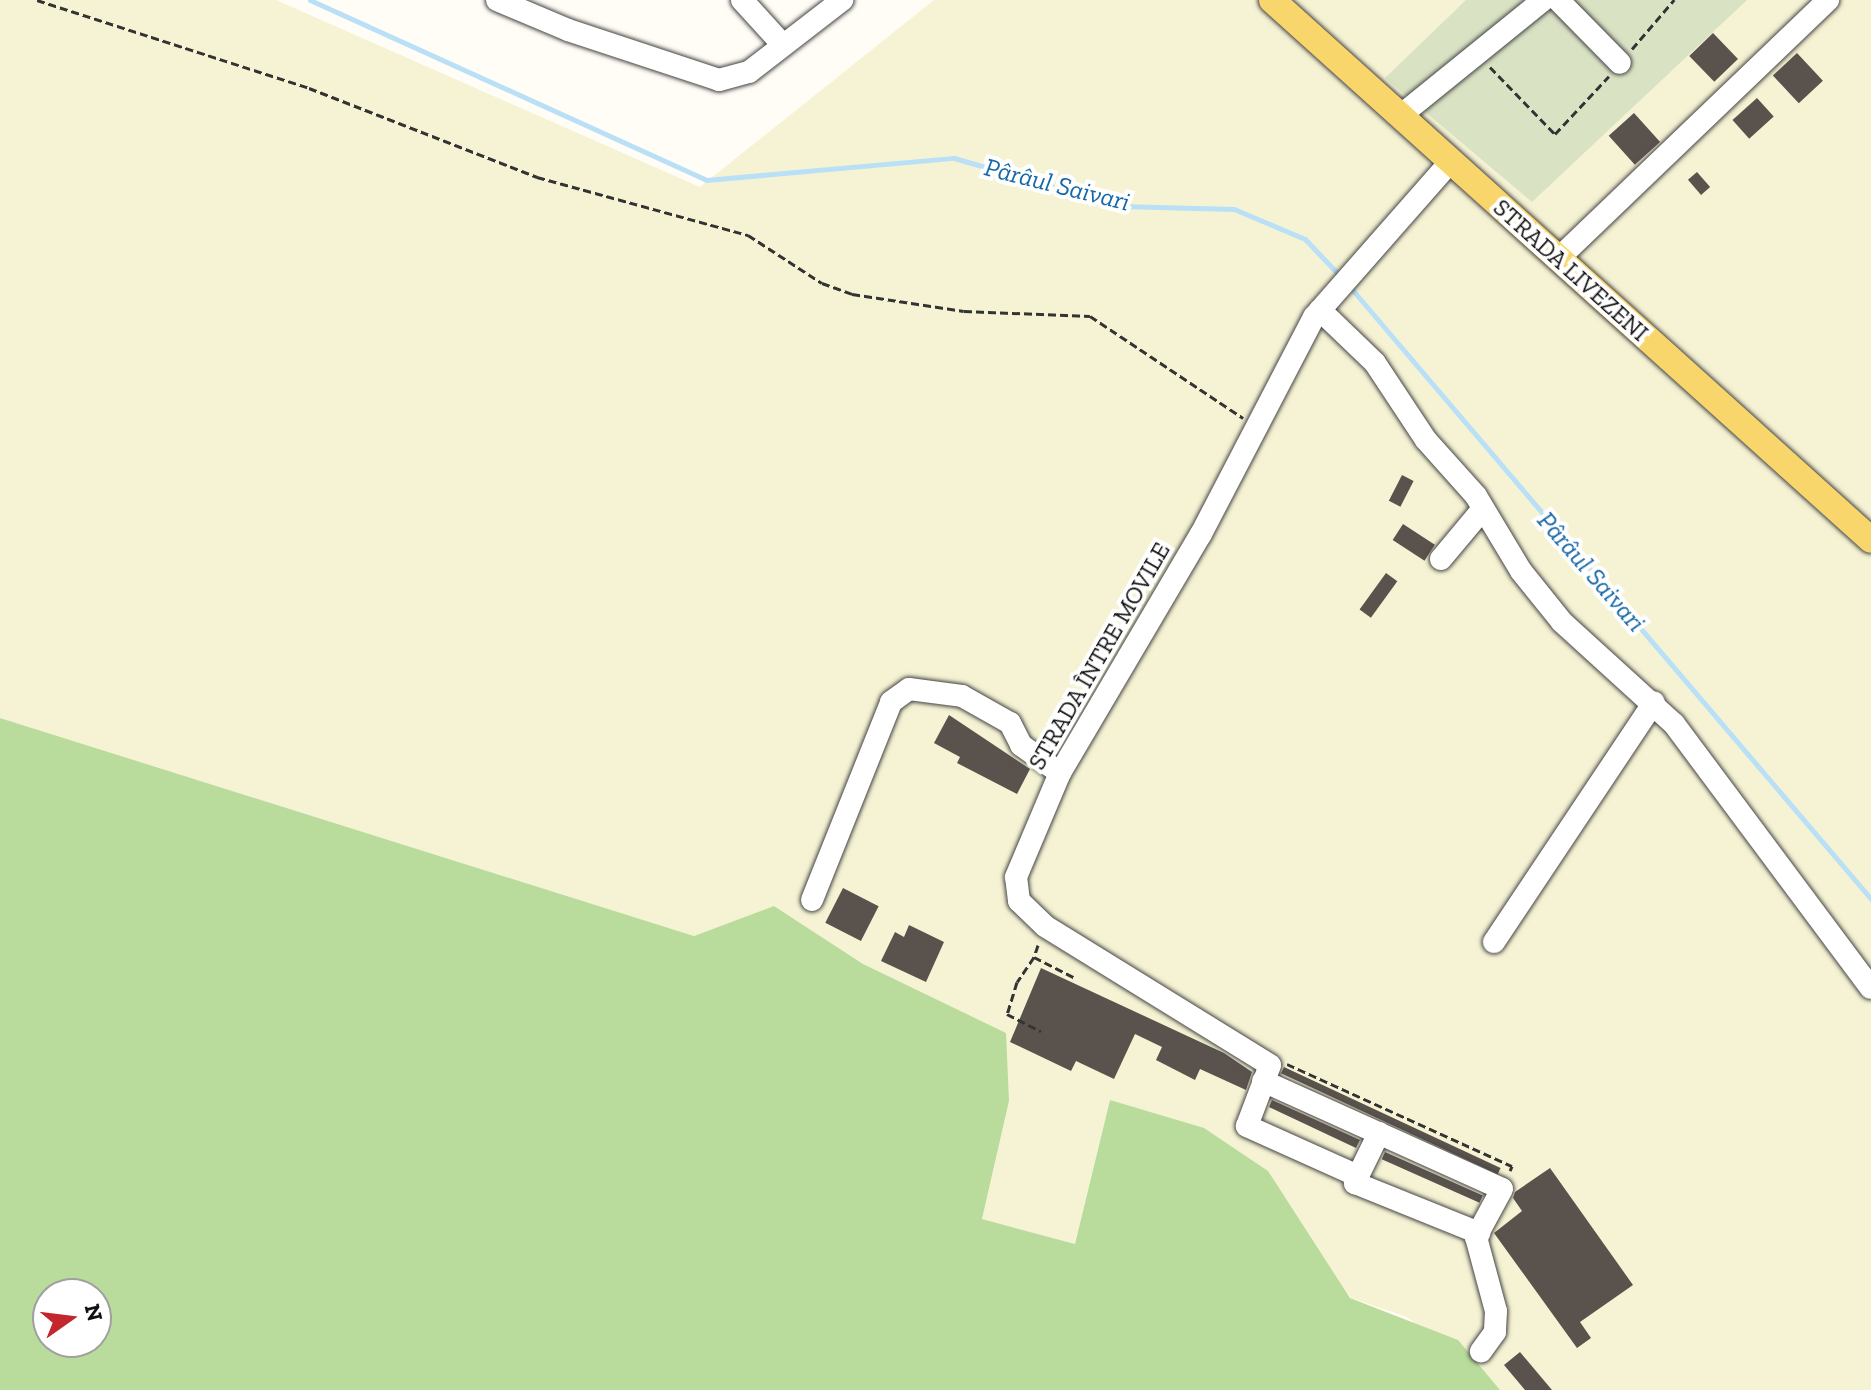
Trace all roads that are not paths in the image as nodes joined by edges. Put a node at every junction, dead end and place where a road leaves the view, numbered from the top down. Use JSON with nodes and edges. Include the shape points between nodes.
{"nodes":[{"id":1,"x":497,"y":0,"type":"edge"},
{"id":2,"x":541,"y":0,"type":"edge"},
{"id":3,"x":742,"y":0,"type":"edge"},
{"id":4,"x":842,"y":0,"type":"edge"},
{"id":5,"x":1272,"y":0,"type":"edge"},
{"id":6,"x":1543,"y":0,"type":"edge"},
{"id":7,"x":1558,"y":0,"type":"edge"},
{"id":8,"x":1828,"y":0,"type":"edge"},
{"id":9,"x":568,"y":30,"type":"junction"},
{"id":10,"x":783,"y":45,"type":"junction"},
{"id":11,"x":1620,"y":63,"type":"road end"},
{"id":12,"x":1400,"y":116,"type":"junction"},
{"id":13,"x":1451,"y":161,"type":"junction"},
{"id":14,"x":1559,"y":258,"type":"junction"},
{"id":15,"x":1326,"y":302,"type":"junction"},
{"id":16,"x":1482,"y":510,"type":"junction"},
{"id":17,"x":1871,"y":540,"type":"edge"},
{"id":18,"x":1441,"y":559,"type":"dead end"},
{"id":19,"x":1654,"y":702,"type":"junction"},
{"id":20,"x":1060,"y":773,"type":"junction"},
{"id":21,"x":812,"y":900,"type":"dead end"},
{"id":22,"x":1494,"y":942,"type":"dead end"},
{"id":23,"x":1871,"y":988,"type":"edge"},
{"id":24,"x":1267,"y":1073,"type":"junction"},
{"id":25,"x":1379,"y":1133,"type":"junction"},
{"id":26,"x":1358,"y":1176,"type":"junction"},
{"id":27,"x":1479,"y":1233,"type":"junction"},
{"id":28,"x":1481,"y":1351,"type":"dead end"}],
"edges":[{"from":1,"to":9,"type":"street"},
{"from":2,"to":9,"type":"street"},
{"from":3,"to":10,"type":"street"},
{"from":4,"to":10,"type":"street"},
{"from":5,"to":12,"type":"main road","name":"STRADA LIVEZENI"},
{"from":6,"to":12,"type":"street"},
{"from":7,"to":11,"type":"street"},
{"from":8,"to":14,"type":"street"},
{"from":9,"to":10,"type":"street","via":[[719,80],[749,72]]},
{"from":12,"to":13,"type":"main road","name":"STRADA LIVEZENI"},
{"from":13,"to":14,"type":"main road","name":"STRADA LIVEZENI"},
{"from":13,"to":15,"type":"street","name":"STRADA ÎNTRE MOVILE"},
{"from":14,"to":17,"type":"main road","name":"STRADA LIVEZENI"},
{"from":15,"to":16,"type":"street"},
{"from":15,"to":20,"type":"street","name":"STRADA ÎNTRE MOVILE"},
{"from":16,"to":18,"type":"street"},
{"from":16,"to":19,"type":"street","via":[[1562,622]]},
{"from":19,"to":22,"type":"street"},
{"from":19,"to":23,"type":"street"},
{"from":20,"to":21,"type":"street","via":[[1021,745],[1010,723],[962,696],[909,689],[891,702]]},
{"from":20,"to":24,"type":"street","name":"STRADA ÎNTRE MOVILE","via":[[1016,877],[1019,901],[1045,926]]},
{"from":24,"to":25,"type":"street","name":"STRADA ÎNTRE MOVILE"},
{"from":24,"to":26,"type":"street","via":[[1247,1126]]},
{"from":25,"to":26,"type":"street"},
{"from":25,"to":27,"type":"street","name":"STRADA ÎNTRE MOVILE","via":[[1502,1189]]},
{"from":26,"to":27,"type":"street","via":[[1355,1183]]},
{"from":27,"to":28,"type":"street","via":[[1480,1260],[1496,1311],[1495,1332]]}]}
